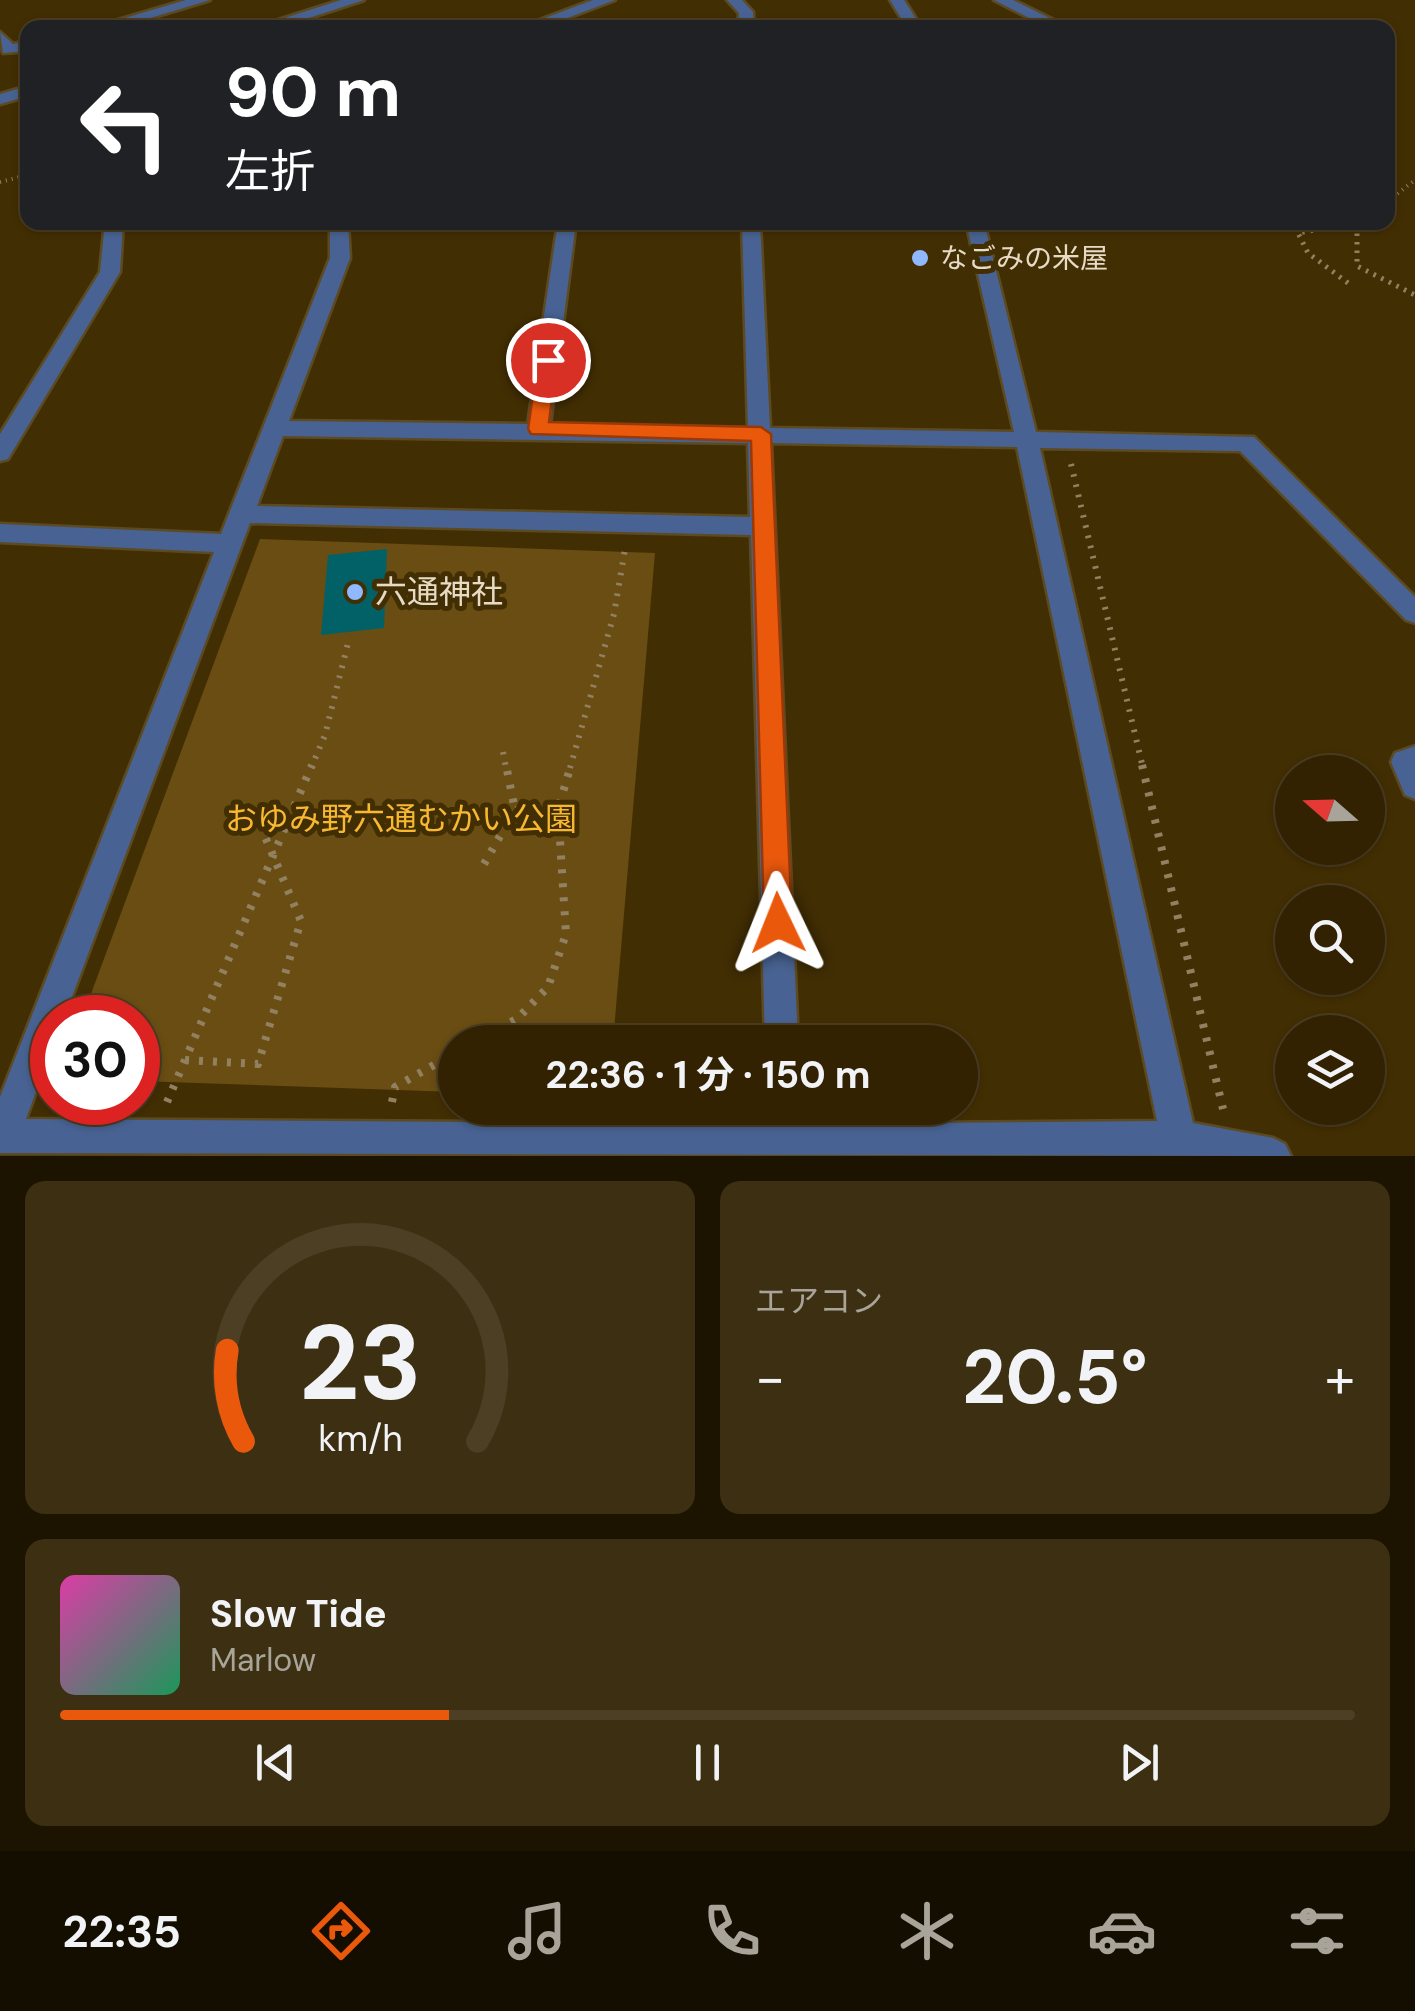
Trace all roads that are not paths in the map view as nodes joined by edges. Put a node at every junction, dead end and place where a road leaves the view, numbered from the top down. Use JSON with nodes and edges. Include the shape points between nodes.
{"nodes":[{"id":1,"x":204,"y":0,"type":"edge"},
{"id":2,"x":357,"y":0,"type":"edge"},
{"id":3,"x":608,"y":0,"type":"edge"},
{"id":4,"x":1002,"y":0,"type":"edge"},
{"id":5,"x":330,"y":3,"type":"edge"},
{"id":6,"x":128,"y":20,"type":"edge"},
{"id":7,"x":282,"y":20,"type":"edge"},
{"id":8,"x":549,"y":20,"type":"edge"},
{"id":9,"x":1046,"y":20,"type":"edge"},
{"id":10,"x":0,"y":38,"type":"edge"},
{"id":11,"x":20,"y":48,"type":"edge"},
{"id":12,"x":113,"y":230,"type":"edge"},
{"id":13,"x":339,"y":230,"type":"edge"},
{"id":14,"x":565,"y":230,"type":"edge"},
{"id":15,"x":751,"y":230,"type":"edge"},
{"id":16,"x":977,"y":230,"type":"edge"},
{"id":17,"x":276,"y":428,"type":"junction"},
{"id":18,"x":538,"y":429,"type":"junction"},
{"id":19,"x":761,"y":434,"type":"junction"},
{"id":20,"x":1028,"y":440,"type":"junction"},
{"id":21,"x":0,"y":454,"type":"edge"},
{"id":22,"x":239,"y":514,"type":"junction"},
{"id":23,"x":763,"y":526,"type":"junction"},
{"id":24,"x":0,"y":532,"type":"edge"},
{"id":25,"x":231,"y":544,"type":"junction"},
{"id":26,"x":1415,"y":613,"type":"edge"},
{"id":27,"x":1415,"y":758,"type":"edge"},
{"id":28,"x":1415,"y":786,"type":"edge"},
{"id":29,"x":781,"y":1025,"type":"edge"},
{"id":30,"x":786,"y":1135,"type":"edge"},
{"id":31,"x":1,"y":1136,"type":"edge"},
{"id":32,"x":406,"y":1146,"type":"edge"},
{"id":33,"x":1180,"y":1147,"type":"edge"},
{"id":34,"x":1274,"y":1156,"type":"edge"}],
"edges":[{"from":1,"to":6,"type":"street"},
{"from":2,"to":5,"type":"street"},
{"from":3,"to":8,"type":"street"},
{"from":4,"to":9,"type":"street"},
{"from":5,"to":7,"type":"street"},
{"from":10,"to":11,"type":"street","via":[[10,50]]},
{"from":12,"to":21,"type":"street","via":[[110,272]]},
{"from":13,"to":17,"type":"street","via":[[340,258]]},
{"from":14,"to":18,"type":"street"},
{"from":15,"to":19,"type":"street"},
{"from":16,"to":20,"type":"street"},
{"from":17,"to":18,"type":"street"},
{"from":17,"to":22,"type":"street"},
{"from":18,"to":19,"type":"street"},
{"from":19,"to":20,"type":"street"},
{"from":19,"to":23,"type":"street"},
{"from":20,"to":26,"type":"street","via":[[1246,442]]},
{"from":20,"to":33,"type":"street"},
{"from":22,"to":23,"type":"street"},
{"from":22,"to":25,"type":"street"},
{"from":23,"to":29,"type":"street"},
{"from":24,"to":25,"type":"street"},
{"from":25,"to":31,"type":"street"},
{"from":27,"to":28,"type":"street","via":[[1404,762]]},
{"from":30,"to":32,"type":"street"},
{"from":30,"to":33,"type":"street"},
{"from":31,"to":32,"type":"street"},
{"from":33,"to":34,"type":"street"}]}
